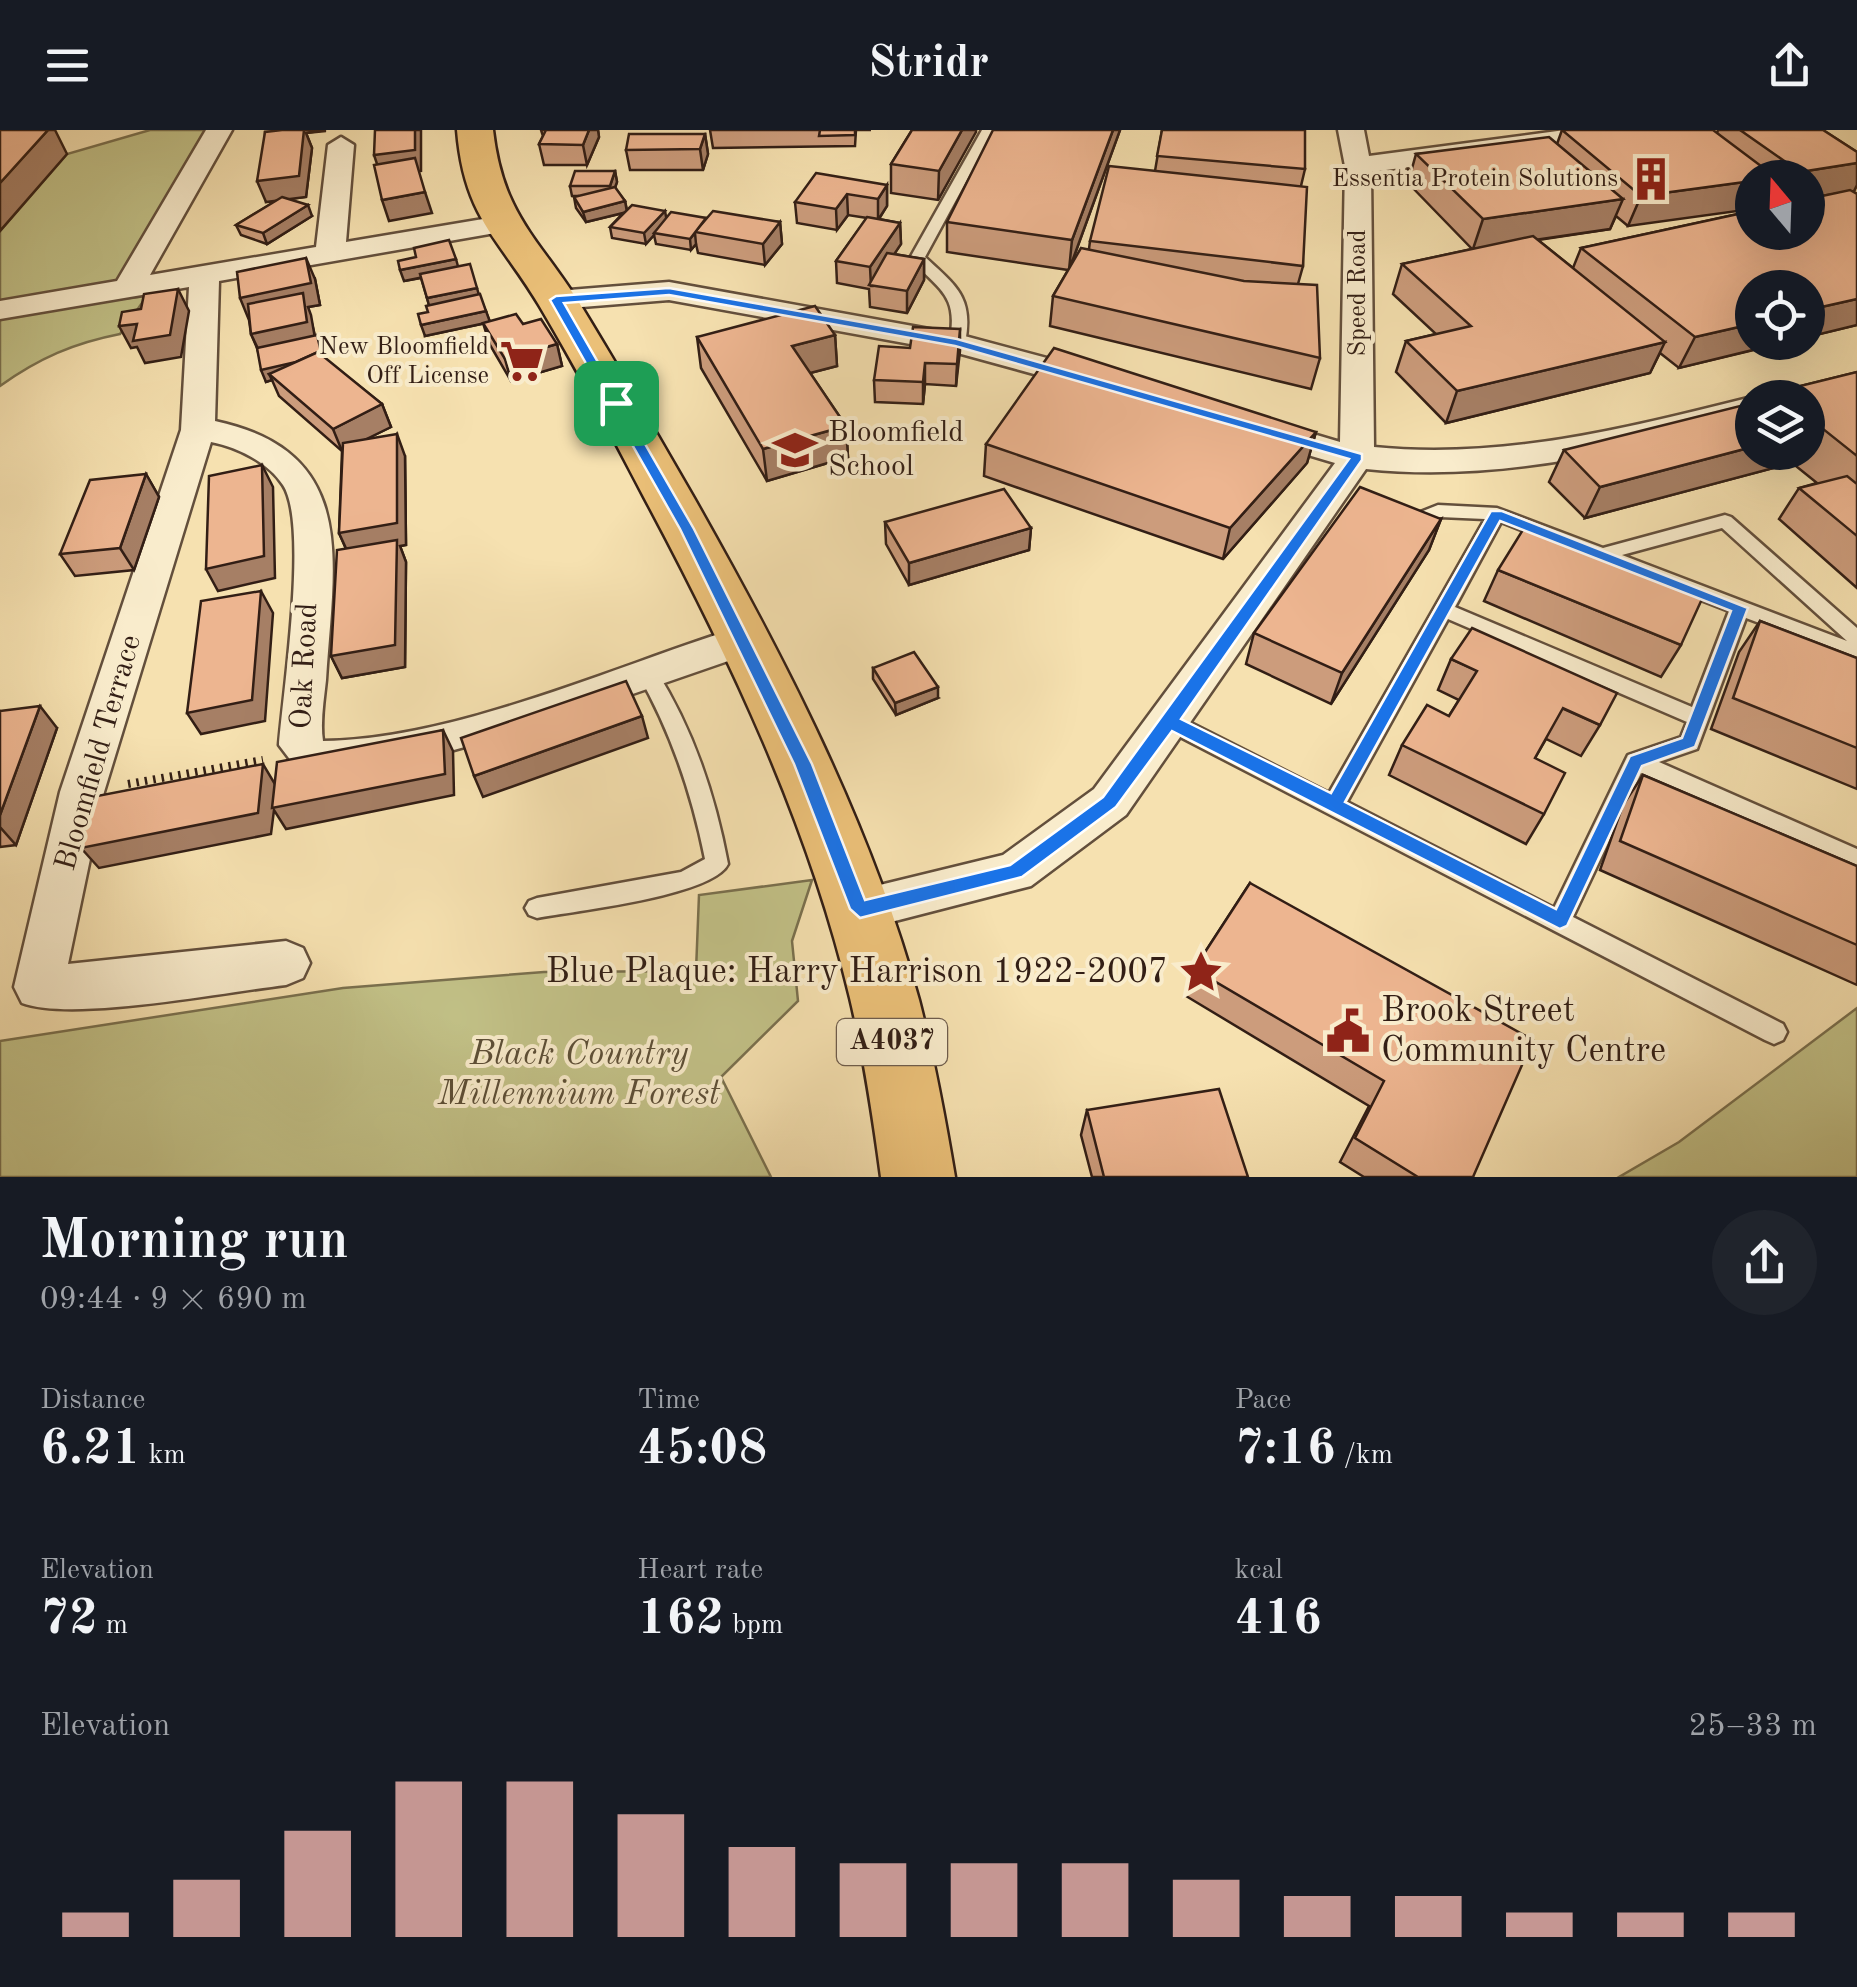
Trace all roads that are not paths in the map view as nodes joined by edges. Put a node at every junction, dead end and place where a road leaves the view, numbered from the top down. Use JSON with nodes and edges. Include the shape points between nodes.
{"nodes":[{"id":1,"x":220,"y":130,"type":"edge"},
{"id":2,"x":476,"y":130,"type":"edge"},
{"id":3,"x":988,"y":130,"type":"edge"},
{"id":4,"x":1351,"y":130,"type":"edge"},
{"id":5,"x":1622,"y":130,"type":"edge"},
{"id":6,"x":341,"y":146,"type":"dead end"},
{"id":7,"x":1358,"y":166,"type":"junction"},
{"id":8,"x":502,"y":224,"type":"junction"},
{"id":9,"x":330,"y":254,"type":"junction"},
{"id":10,"x":204,"y":277,"type":"junction"},
{"id":11,"x":127,"y":289,"type":"junction"},
{"id":12,"x":556,"y":300,"type":"junction"},
{"id":13,"x":0,"y":310,"type":"edge"},
{"id":14,"x":957,"y":343,"type":"junction"},
{"id":15,"x":1118,"y":388,"type":"edge"},
{"id":16,"x":1735,"y":412,"type":"edge"},
{"id":17,"x":1230,"y":421,"type":"edge"},
{"id":18,"x":198,"y":430,"type":"junction"},
{"id":19,"x":1358,"y":457,"type":"junction"},
{"id":20,"x":1496,"y":514,"type":"junction"},
{"id":21,"x":1398,"y":529,"type":"edge"},
{"id":22,"x":1600,"y":554,"type":"junction"},
{"id":23,"x":1740,"y":608,"type":"junction"},
{"id":24,"x":1444,"y":610,"type":"junction"},
{"id":25,"x":1857,"y":639,"type":"edge"},
{"id":26,"x":743,"y":641,"type":"junction"},
{"id":27,"x":1857,"y":652,"type":"edge"},
{"id":28,"x":648,"y":674,"type":"junction"},
{"id":29,"x":1698,"y":718,"type":"junction"},
{"id":30,"x":1170,"y":722,"type":"junction"},
{"id":31,"x":1636,"y":761,"type":"junction"},
{"id":32,"x":1335,"y":804,"type":"junction"},
{"id":33,"x":1857,"y":860,"type":"edge"},
{"id":34,"x":538,"y":908,"type":"dead end"},
{"id":35,"x":860,"y":909,"type":"junction"},
{"id":36,"x":1560,"y":920,"type":"junction"},
{"id":37,"x":286,"y":963,"type":"dead end"},
{"id":38,"x":1774,"y":1032,"type":"dead end"},
{"id":39,"x":918,"y":1177,"type":"edge"}],
"edges":[{"from":1,"to":11,"type":"street"},
{"from":2,"to":8,"type":"main road","number":"A4037"},
{"from":3,"to":14,"type":"lane","via":[[917,258],[955,295],[964,317]]},
{"from":4,"to":7,"type":"street","name":"Speed Road"},
{"from":5,"to":7,"type":"street"},
{"from":6,"to":9,"type":"street"},
{"from":7,"to":19,"type":"street","name":"Speed Road"},
{"from":8,"to":9,"type":"street"},
{"from":8,"to":12,"type":"main road","number":"A4037"},
{"from":9,"to":10,"type":"street"},
{"from":10,"to":11,"type":"street"},
{"from":10,"to":18,"type":"street","name":"Bloomfield Terrace"},
{"from":11,"to":13,"type":"street"},
{"from":12,"to":14,"type":"street","via":[[669,292]]},
{"from":12,"to":26,"type":"main road","number":"A4037"},
{"from":14,"to":15,"type":"street"},
{"from":16,"to":19,"type":"street","via":[[1520,457]]},
{"from":17,"to":19,"type":"street"},
{"from":18,"to":28,"type":"street","name":"Oak Road","via":[[226,431],[266,452],[303,487],[313,540],[300,745],[313,758],[412,746]]},
{"from":18,"to":37,"type":"street","name":"Bloomfield Terrace","via":[[82,792],[38,987]]},
{"from":19,"to":30,"type":"street"},
{"from":20,"to":21,"type":"lane","via":[[1438,511]]},
{"from":20,"to":22,"type":"lane"},
{"from":20,"to":24,"type":"lane"},
{"from":22,"to":23,"type":"lane"},
{"from":22,"to":25,"type":"lane","via":[[1725,521]]},
{"from":23,"to":27,"type":"lane"},
{"from":23,"to":29,"type":"lane"},
{"from":24,"to":29,"type":"lane"},
{"from":24,"to":32,"type":"lane"},
{"from":26,"to":28,"type":"street","name":"Oak Road"},
{"from":26,"to":35,"type":"main road","number":"A4037","via":[[803,764]]},
{"from":28,"to":34,"type":"lane","via":[[664,696],[718,864],[686,881]]},
{"from":29,"to":31,"type":"lane","via":[[1689,742]]},
{"from":30,"to":32,"type":"lane"},
{"from":30,"to":35,"type":"street","via":[[1110,802],[1015,872]]},
{"from":31,"to":33,"type":"lane"},
{"from":31,"to":36,"type":"lane"},
{"from":32,"to":36,"type":"lane"},
{"from":35,"to":39,"type":"main road","number":"A4037","via":[[912,1121]]},
{"from":36,"to":38,"type":"lane"}]}
